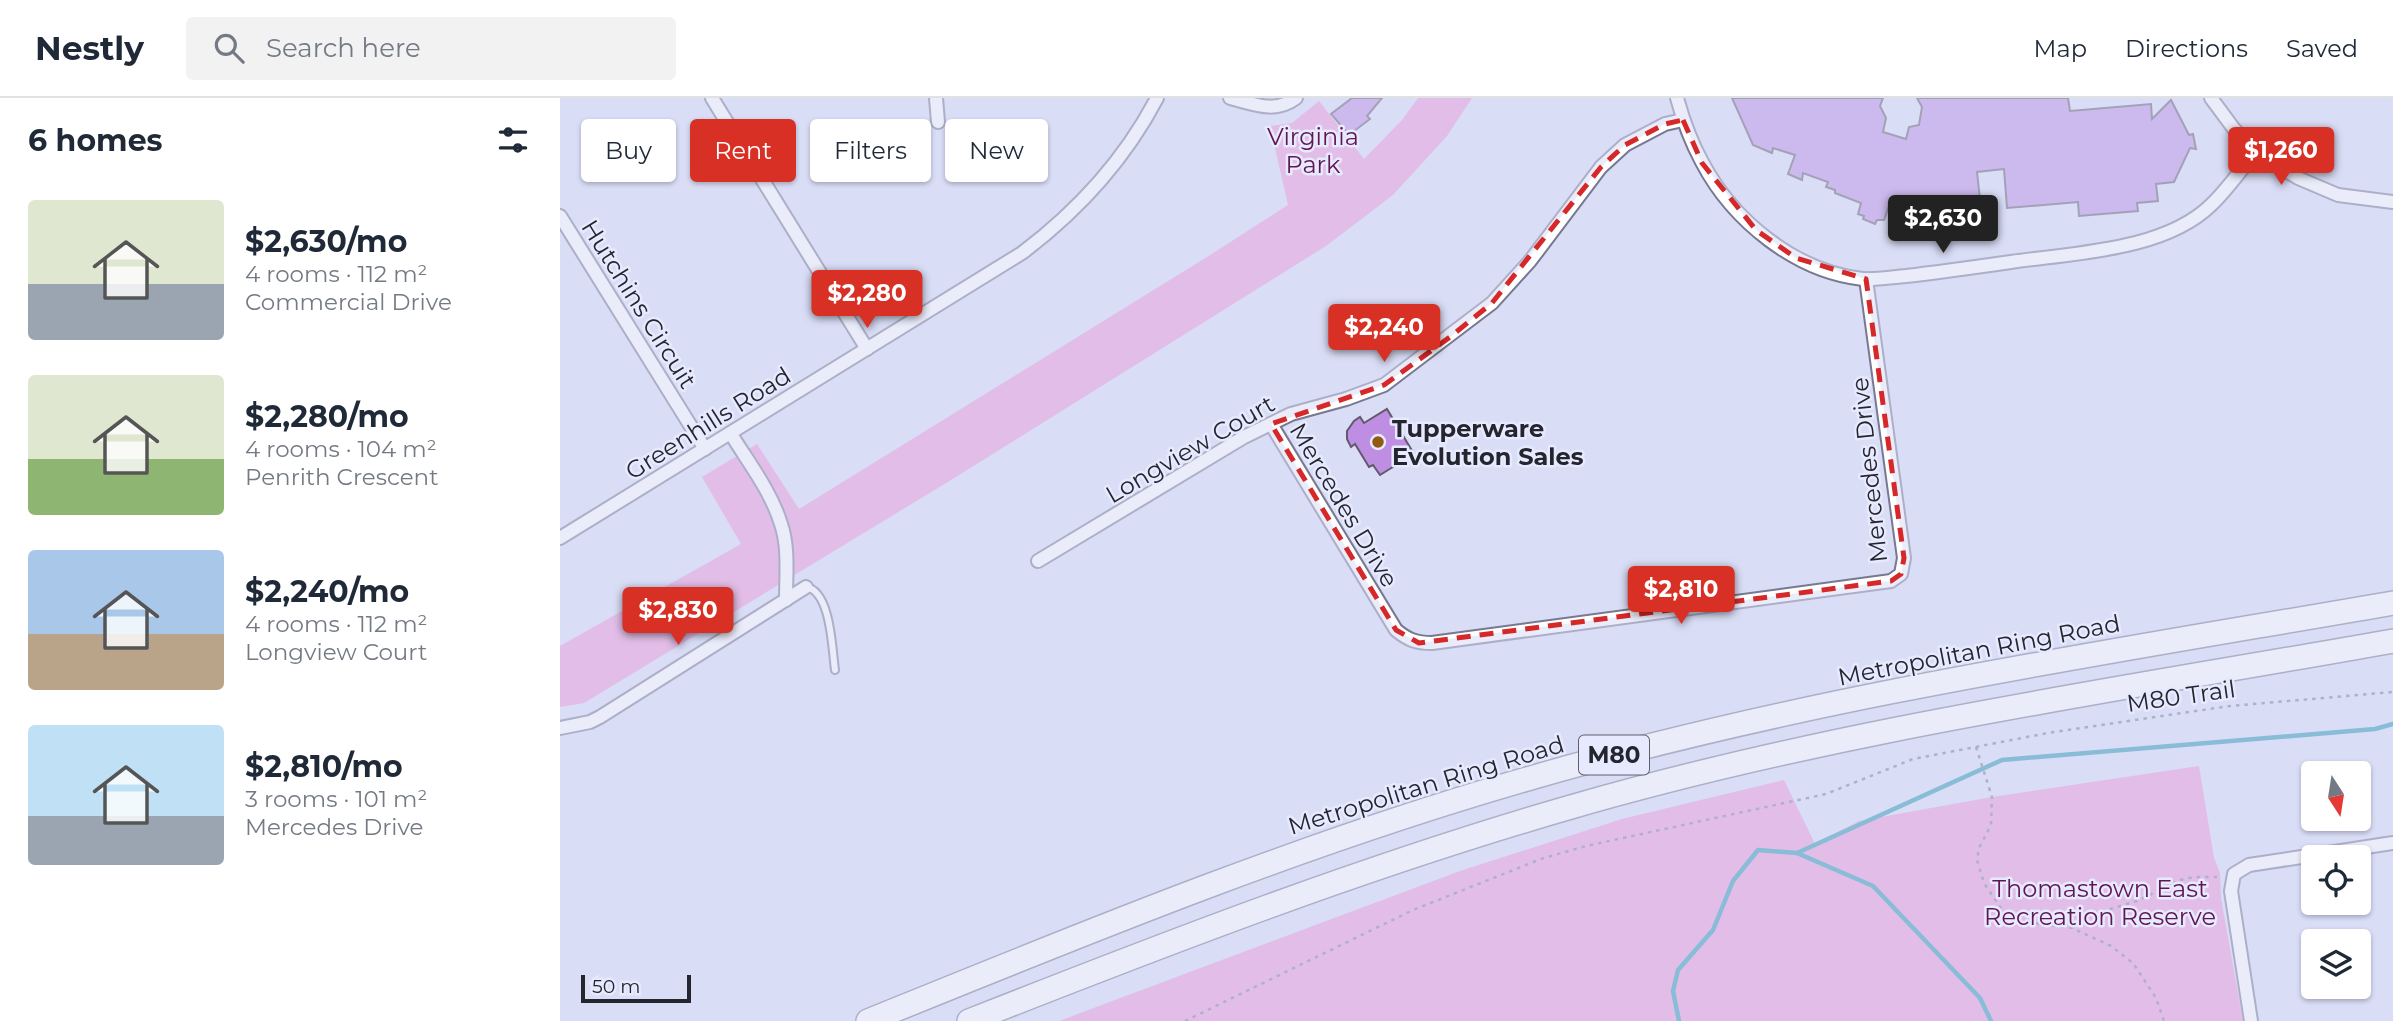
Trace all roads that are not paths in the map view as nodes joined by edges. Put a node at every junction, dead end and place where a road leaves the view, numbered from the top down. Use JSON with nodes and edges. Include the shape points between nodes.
{"nodes":[{"id":1,"x":712,"y":98,"type":"edge"},
{"id":2,"x":936,"y":98,"type":"edge"},
{"id":3,"x":1157,"y":98,"type":"edge"},
{"id":4,"x":1230,"y":98,"type":"edge"},
{"id":5,"x":1296,"y":98,"type":"edge"},
{"id":6,"x":1677,"y":98,"type":"edge"},
{"id":7,"x":2211,"y":98,"type":"edge"},
{"id":8,"x":1683,"y":120,"type":"junction"},
{"id":9,"x":938,"y":122,"type":"dead end"},
{"id":10,"x":2256,"y":152,"type":"junction"},
{"id":11,"x":2393,"y":202,"type":"edge"},
{"id":12,"x":560,"y":216,"type":"edge"},
{"id":13,"x":1866,"y":279,"type":"junction"},
{"id":14,"x":867,"y":349,"type":"junction"},
{"id":15,"x":1271,"y":424,"type":"junction"},
{"id":16,"x":731,"y":433,"type":"junction"},
{"id":17,"x":705,"y":449,"type":"junction"},
{"id":18,"x":560,"y":538,"type":"edge"},
{"id":19,"x":1038,"y":561,"type":"dead end"},
{"id":20,"x":806,"y":587,"type":"joint"},
{"id":21,"x":786,"y":600,"type":"junction"},
{"id":22,"x":2393,"y":603,"type":"edge"},
{"id":23,"x":2393,"y":641,"type":"edge"},
{"id":24,"x":835,"y":670,"type":"dead end"},
{"id":25,"x":560,"y":728,"type":"edge"},
{"id":26,"x":2393,"y":843,"type":"edge"},
{"id":27,"x":868,"y":1021,"type":"edge"},
{"id":28,"x":969,"y":1021,"type":"edge"},
{"id":29,"x":2251,"y":1021,"type":"edge"}],
"edges":[{"from":1,"to":14,"type":"street"},
{"from":2,"to":9,"type":"street"},
{"from":3,"to":14,"type":"street","name":"Greenhills Road","via":[[1113,167],[1058,226]]},
{"from":4,"to":5,"type":"street","via":[[1267,107]]},
{"from":6,"to":8,"type":"street"},
{"from":7,"to":10,"type":"street"},
{"from":8,"to":13,"type":"street","via":[[1702,163],[1756,230],[1796,258]]},
{"from":8,"to":15,"type":"street","name":"Longview Court","via":[[1625,145],[1492,303],[1450,337],[1384,384]]},
{"from":10,"to":11,"type":"street","via":[[2298,178],[2338,195]]},
{"from":10,"to":13,"type":"street","via":[[2210,206],[2164,233],[2110,248]]},
{"from":12,"to":17,"type":"street","name":"Hutchins Circuit"},
{"from":13,"to":15,"type":"street","name":"Mercedes Drive","via":[[1904,558],[1900,574],[1891,581],[1419,643],[1396,630]]},
{"from":14,"to":16,"type":"street","name":"Greenhills Road"},
{"from":15,"to":19,"type":"street","name":"Longview Court"},
{"from":16,"to":17,"type":"street","name":"Greenhills Road"},
{"from":16,"to":21,"type":"street","via":[[782,525]]},
{"from":17,"to":18,"type":"street","name":"Greenhills Road"},
{"from":20,"to":21,"type":"street"},
{"from":20,"to":24,"type":"lane","via":[[813,588],[825,606]]},
{"from":21,"to":25,"type":"street","via":[[600,717]]},
{"from":22,"to":27,"type":"highway","name":"Metropolitan Ring Road","number":"M80","via":[[1946,681],[1804,710],[1546,773],[1287,856]]},
{"from":23,"to":28,"type":"highway","number":"M80","via":[[1984,711],[1777,754],[1573,806],[1236,917]]},
{"from":26,"to":29,"type":"street","via":[[2249,865],[2234,874],[2231,891]]}]}
